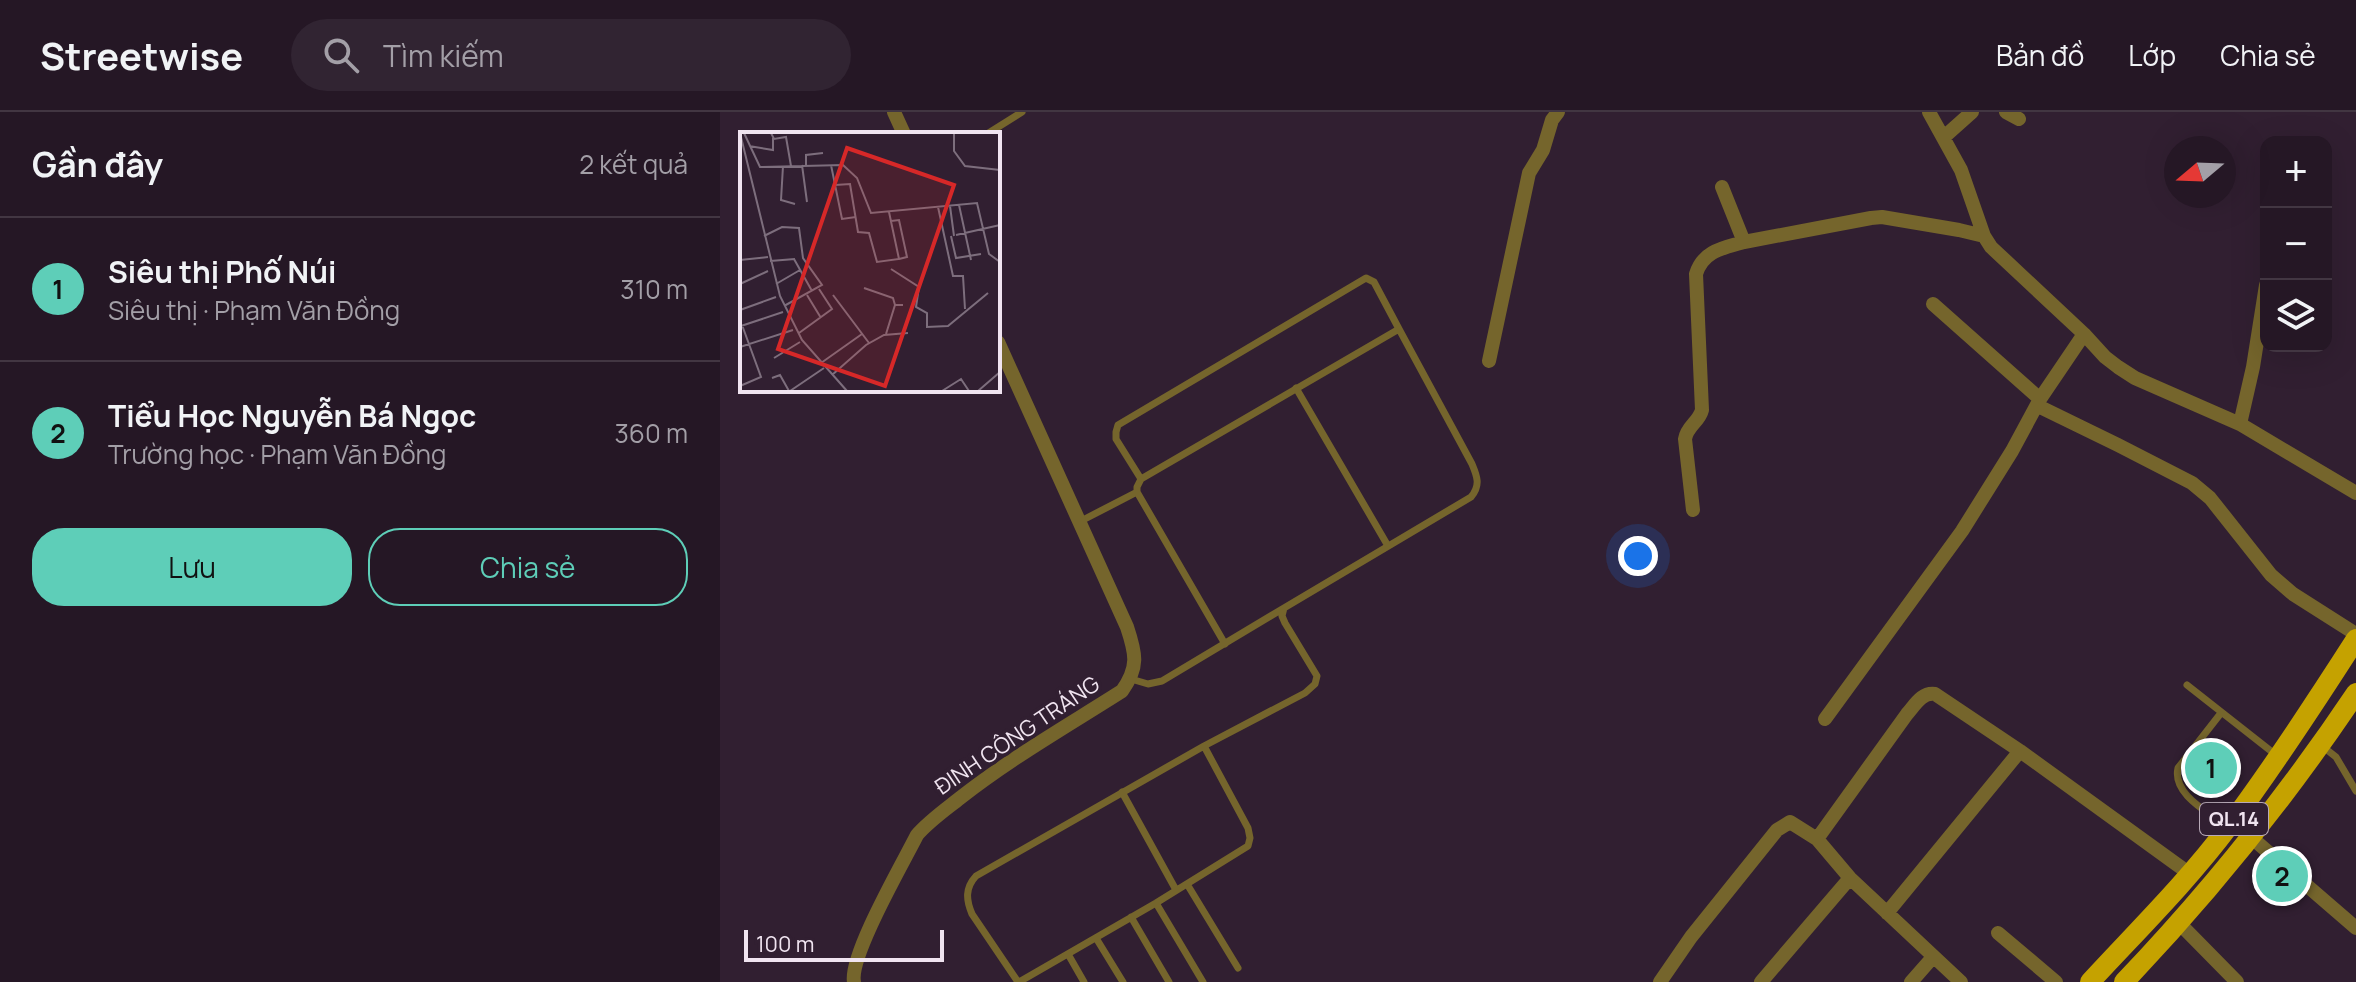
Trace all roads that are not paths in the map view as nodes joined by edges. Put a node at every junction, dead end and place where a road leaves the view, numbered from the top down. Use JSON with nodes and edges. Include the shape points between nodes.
{"nodes":[{"id":1,"x":894,"y":112,"type":"edge"},
{"id":2,"x":1022,"y":112,"type":"edge"},
{"id":3,"x":1558,"y":112,"type":"edge"},
{"id":4,"x":1929,"y":112,"type":"edge"},
{"id":5,"x":1972,"y":112,"type":"edge"},
{"id":6,"x":903,"y":132,"type":"edge"},
{"id":7,"x":990,"y":132,"type":"edge"},
{"id":8,"x":1944,"y":137,"type":"junction"},
{"id":9,"x":1722,"y":187,"type":"dead end"},
{"id":10,"x":1984,"y":236,"type":"junction"},
{"id":11,"x":1744,"y":242,"type":"junction"},
{"id":12,"x":1933,"y":304,"type":"dead end"},
{"id":13,"x":2260,"y":323,"type":"edge"},
{"id":14,"x":1399,"y":329,"type":"junction"},
{"id":15,"x":2084,"y":334,"type":"junction"},
{"id":16,"x":1000,"y":346,"type":"edge"},
{"id":17,"x":1489,"y":361,"type":"dead end"},
{"id":18,"x":1296,"y":388,"type":"junction"},
{"id":19,"x":2039,"y":403,"type":"junction"},
{"id":20,"x":2240,"y":424,"type":"junction"},
{"id":21,"x":1141,"y":479,"type":"junction"},
{"id":22,"x":1137,"y":492,"type":"junction"},
{"id":23,"x":2356,"y":493,"type":"edge"},
{"id":24,"x":1693,"y":510,"type":"dead end"},
{"id":25,"x":1079,"y":522,"type":"junction"},
{"id":26,"x":1388,"y":546,"type":"junction"},
{"id":27,"x":1284,"y":608,"type":"junction"},
{"id":28,"x":2356,"y":637,"type":"edge"},
{"id":29,"x":1225,"y":644,"type":"junction"},
{"id":30,"x":1131,"y":679,"type":"junction"},
{"id":31,"x":2187,"y":685,"type":"dead end"},
{"id":32,"x":2356,"y":693,"type":"edge"},
{"id":33,"x":2221,"y":713,"type":"junction"},
{"id":34,"x":1825,"y":719,"type":"dead end"},
{"id":35,"x":2321,"y":745,"type":"junction"},
{"id":36,"x":1204,"y":746,"type":"junction"},
{"id":37,"x":2020,"y":751,"type":"junction"},
{"id":38,"x":2278,"y":757,"type":"junction"},
{"id":39,"x":2356,"y":791,"type":"edge"},
{"id":40,"x":1122,"y":792,"type":"junction"},
{"id":41,"x":2228,"y":828,"type":"junction"},
{"id":42,"x":2252,"y":838,"type":"junction"},
{"id":43,"x":1817,"y":839,"type":"junction"},
{"id":44,"x":2190,"y":874,"type":"junction"},
{"id":45,"x":1850,"y":878,"type":"junction"},
{"id":46,"x":1187,"y":884,"type":"junction"},
{"id":47,"x":1176,"y":890,"type":"junction"},
{"id":48,"x":1156,"y":903,"type":"junction"},
{"id":49,"x":1887,"y":913,"type":"junction"},
{"id":50,"x":1131,"y":917,"type":"junction"},
{"id":51,"x":2180,"y":924,"type":"junction"},
{"id":52,"x":2356,"y":928,"type":"edge"},
{"id":53,"x":1998,"y":933,"type":"dead end"},
{"id":54,"x":1096,"y":938,"type":"junction"},
{"id":55,"x":1068,"y":954,"type":"junction"},
{"id":56,"x":1933,"y":957,"type":"junction"},
{"id":57,"x":1238,"y":968,"type":"dead end"},
{"id":58,"x":1037,"y":972,"type":"junction"},
{"id":59,"x":854,"y":982,"type":"edge"},
{"id":60,"x":1018,"y":982,"type":"edge"},
{"id":61,"x":1043,"y":982,"type":"edge"},
{"id":62,"x":1084,"y":982,"type":"edge"},
{"id":63,"x":1123,"y":982,"type":"edge"},
{"id":64,"x":1169,"y":982,"type":"edge"},
{"id":65,"x":1203,"y":982,"type":"edge"},
{"id":66,"x":1660,"y":982,"type":"edge"},
{"id":67,"x":1761,"y":982,"type":"edge"},
{"id":68,"x":1911,"y":982,"type":"edge"},
{"id":69,"x":1961,"y":982,"type":"edge"},
{"id":70,"x":2056,"y":982,"type":"edge"},
{"id":71,"x":2090,"y":982,"type":"edge"},
{"id":72,"x":2124,"y":982,"type":"edge"},
{"id":73,"x":2237,"y":982,"type":"edge"}],
"edges":[{"from":1,"to":6,"type":"street"},
{"from":2,"to":7,"type":"lane"},
{"from":3,"to":17,"type":"street","via":[[1529,173]]},
{"from":4,"to":8,"type":"street"},
{"from":5,"to":8,"type":"street"},
{"from":8,"to":10,"type":"street"},
{"from":9,"to":11,"type":"street"},
{"from":10,"to":11,"type":"street","via":[[1871,218]]},
{"from":10,"to":15,"type":"street"},
{"from":11,"to":24,"type":"street","via":[[1709,254],[1696,274],[1702,410],[1685,439]]},
{"from":12,"to":19,"type":"street"},
{"from":13,"to":20,"type":"street"},
{"from":14,"to":18,"type":"lane"},
{"from":14,"to":21,"type":"lane","via":[[1374,282],[1366,278],[1118,425],[1116,439]]},
{"from":14,"to":26,"type":"lane","via":[[1472,464],[1478,486],[1471,497]]},
{"from":15,"to":19,"type":"street"},
{"from":15,"to":20,"type":"street","via":[[2135,378]]},
{"from":16,"to":25,"type":"street","name":"ĐINH CÔNG TRÁNG"},
{"from":18,"to":21,"type":"lane"},
{"from":18,"to":26,"type":"lane"},
{"from":19,"to":28,"type":"street","via":[[2192,483],[2271,575]]},
{"from":19,"to":34,"type":"street","via":[[1962,531]]},
{"from":20,"to":23,"type":"street"},
{"from":21,"to":22,"type":"lane"},
{"from":22,"to":25,"type":"lane"},
{"from":22,"to":29,"type":"lane"},
{"from":25,"to":30,"type":"street","name":"ĐINH CÔNG TRÁNG","via":[[1135,649]]},
{"from":26,"to":27,"type":"lane"},
{"from":27,"to":29,"type":"lane"},
{"from":27,"to":36,"type":"lane","via":[[1282,616],[1317,676],[1315,684]]},
{"from":28,"to":38,"type":"main road","number":"QL.14"},
{"from":29,"to":30,"type":"lane","via":[[1162,681]]},
{"from":30,"to":59,"type":"street","name":"ĐINH CÔNG TRÁNG","via":[[1122,691],[1015,758],[925,825],[860,949]]},
{"from":31,"to":33,"type":"lane"},
{"from":32,"to":35,"type":"main road","number":"QL.14"},
{"from":33,"to":38,"type":"lane"},
{"from":33,"to":41,"type":"lane","via":[[2176,777],[2181,789]]},
{"from":35,"to":39,"type":"lane","via":[[2336,757]]},
{"from":35,"to":42,"type":"main road","number":"QL.14"},
{"from":36,"to":40,"type":"lane"},
{"from":36,"to":46,"type":"lane","via":[[1250,838],[1240,852]]},
{"from":37,"to":43,"type":"street","via":[[1935,694],[1924,695]]},
{"from":37,"to":44,"type":"street"},
{"from":37,"to":49,"type":"street"},
{"from":38,"to":41,"type":"main road","number":"QL.14"},
{"from":40,"to":47,"type":"lane"},
{"from":40,"to":60,"type":"lane","via":[[970,883],[967,902],[972,914]]},
{"from":41,"to":44,"type":"main road","number":"QL.14"},
{"from":42,"to":51,"type":"main road","number":"QL.14"},
{"from":42,"to":52,"type":"street"},
{"from":43,"to":45,"type":"street"},
{"from":43,"to":66,"type":"street","via":[[1790,822],[1777,830]]},
{"from":44,"to":71,"type":"main road","number":"QL.14"},
{"from":45,"to":49,"type":"street"},
{"from":45,"to":67,"type":"street"},
{"from":46,"to":47,"type":"lane"},
{"from":46,"to":57,"type":"lane"},
{"from":47,"to":48,"type":"lane"},
{"from":48,"to":50,"type":"lane"},
{"from":48,"to":65,"type":"lane"},
{"from":49,"to":56,"type":"street"},
{"from":50,"to":54,"type":"lane"},
{"from":50,"to":64,"type":"lane"},
{"from":51,"to":72,"type":"main road","number":"QL.14"},
{"from":51,"to":73,"type":"street"},
{"from":53,"to":70,"type":"street"},
{"from":54,"to":55,"type":"lane"},
{"from":54,"to":63,"type":"lane"},
{"from":55,"to":58,"type":"lane"},
{"from":55,"to":62,"type":"lane"},
{"from":56,"to":68,"type":"street"},
{"from":56,"to":69,"type":"street"},
{"from":58,"to":60,"type":"lane"},
{"from":58,"to":61,"type":"lane"}]}
